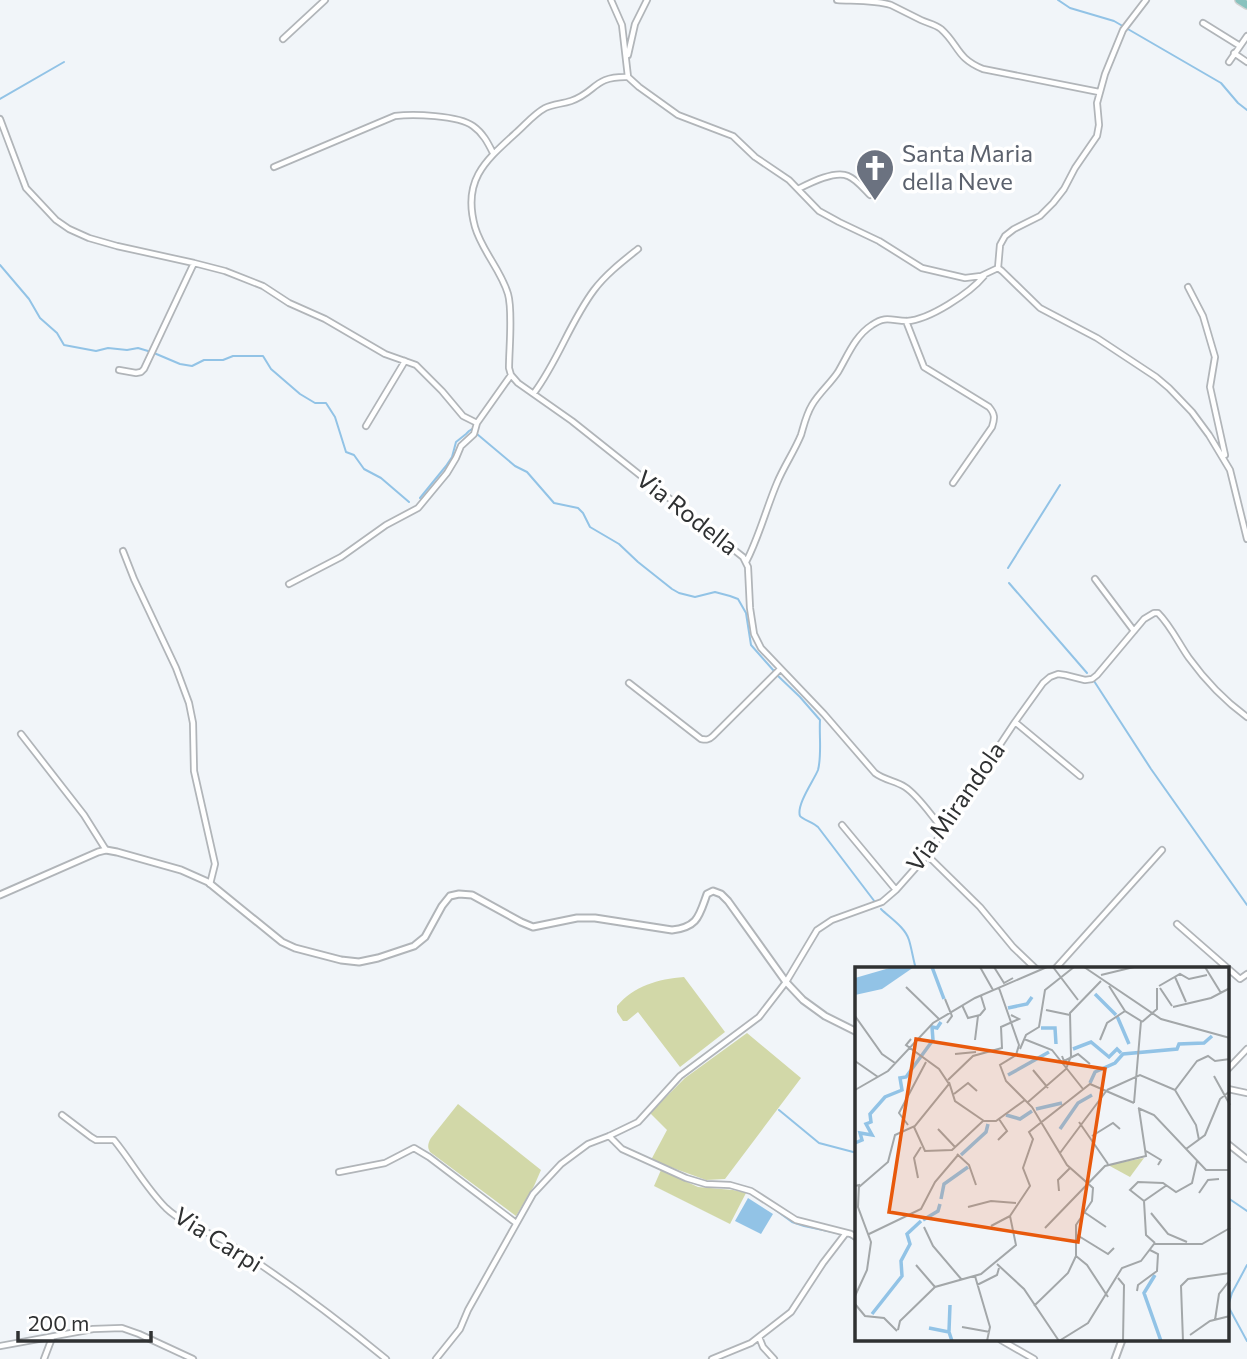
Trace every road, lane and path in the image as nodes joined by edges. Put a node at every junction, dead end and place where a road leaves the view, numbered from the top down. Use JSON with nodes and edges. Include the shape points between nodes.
{"nodes":[{"id":1,"x":325,"y":0,"type":"edge"},
{"id":2,"x":611,"y":0,"type":"edge"},
{"id":3,"x":647,"y":0,"type":"edge"},
{"id":4,"x":837,"y":0,"type":"edge"},
{"id":5,"x":1146,"y":0,"type":"edge"},
{"id":6,"x":1239,"y":0,"type":"edge"},
{"id":7,"x":1247,"y":5,"type":"edge"},
{"id":8,"x":1203,"y":23,"type":"dead end"},
{"id":9,"x":623,"y":35,"type":"junction"},
{"id":10,"x":631,"y":35,"type":"junction"},
{"id":11,"x":1247,"y":36,"type":"edge"},
{"id":12,"x":283,"y":39,"type":"dead end"},
{"id":13,"x":1240,"y":46,"type":"junction"},
{"id":14,"x":1234,"y":53,"type":"junction"},
{"id":15,"x":1228,"y":62,"type":"dead end"},
{"id":16,"x":1247,"y":62,"type":"edge"},
{"id":17,"x":627,"y":63,"type":"junction"},
{"id":18,"x":628,"y":77,"type":"junction"},
{"id":19,"x":1099,"y":92,"type":"junction"},
{"id":20,"x":0,"y":119,"type":"edge"},
{"id":21,"x":493,"y":153,"type":"junction"},
{"id":22,"x":274,"y":167,"type":"dead end"},
{"id":23,"x":798,"y":189,"type":"junction"},
{"id":24,"x":870,"y":195,"type":"dead end"},
{"id":25,"x":638,"y":249,"type":"dead end"},
{"id":26,"x":194,"y":262,"type":"junction"},
{"id":27,"x":998,"y":268,"type":"junction"},
{"id":28,"x":987,"y":273,"type":"junction"},
{"id":29,"x":1188,"y":287,"type":"dead end"},
{"id":30,"x":906,"y":321,"type":"junction"},
{"id":31,"x":405,"y":361,"type":"junction"},
{"id":32,"x":119,"y":370,"type":"dead end"},
{"id":33,"x":511,"y":375,"type":"junction"},
{"id":34,"x":534,"y":393,"type":"junction"},
{"id":35,"x":477,"y":423,"type":"junction"},
{"id":36,"x":366,"y":426,"type":"dead end"},
{"id":37,"x":1227,"y":462,"type":"junction"},
{"id":38,"x":953,"y":484,"type":"dead end"},
{"id":39,"x":1247,"y":539,"type":"edge"},
{"id":40,"x":123,"y":551,"type":"dead end"},
{"id":41,"x":747,"y":562,"type":"junction"},
{"id":42,"x":1095,"y":579,"type":"dead end"},
{"id":43,"x":289,"y":584,"type":"dead end"},
{"id":44,"x":1134,"y":631,"type":"junction"},
{"id":45,"x":780,"y":669,"type":"junction"},
{"id":46,"x":629,"y":682,"type":"dead end"},
{"id":47,"x":1247,"y":717,"type":"edge"},
{"id":48,"x":1015,"y":722,"type":"junction"},
{"id":49,"x":21,"y":734,"type":"dead end"},
{"id":50,"x":1080,"y":776,"type":"dead end"},
{"id":51,"x":842,"y":825,"type":"dead end"},
{"id":52,"x":943,"y":830,"type":"junction"},
{"id":53,"x":106,"y":850,"type":"junction"},
{"id":54,"x":1162,"y":850,"type":"dead end"},
{"id":55,"x":927,"y":855,"type":"junction"},
{"id":56,"x":210,"y":884,"type":"junction"},
{"id":57,"x":896,"y":890,"type":"junction"},
{"id":58,"x":0,"y":895,"type":"edge"},
{"id":59,"x":1177,"y":924,"type":"dead end"},
{"id":60,"x":1034,"y":967,"type":"edge"},
{"id":61,"x":1057,"y":967,"type":"edge"},
{"id":62,"x":1226,"y":967,"type":"edge"},
{"id":63,"x":1230,"y":970,"type":"edge"},
{"id":64,"x":1247,"y":974,"type":"edge"},
{"id":65,"x":786,"y":982,"type":"junction"},
{"id":66,"x":855,"y":1031,"type":"edge"},
{"id":67,"x":1247,"y":1049,"type":"edge"},
{"id":68,"x":1230,"y":1067,"type":"edge"},
{"id":69,"x":62,"y":1115,"type":"dead end"},
{"id":70,"x":609,"y":1136,"type":"junction"},
{"id":71,"x":1230,"y":1146,"type":"edge"},
{"id":72,"x":1247,"y":1159,"type":"edge"},
{"id":73,"x":339,"y":1172,"type":"dead end"},
{"id":74,"x":516,"y":1223,"type":"junction"},
{"id":75,"x":846,"y":1233,"type":"junction"},
{"id":76,"x":855,"y":1237,"type":"edge"},
{"id":77,"x":53,"y":1337,"type":"junction"},
{"id":78,"x":759,"y":1337,"type":"junction"},
{"id":79,"x":1005,"y":1342,"type":"edge"},
{"id":80,"x":1121,"y":1342,"type":"edge"},
{"id":81,"x":0,"y":1346,"type":"edge"},
{"id":82,"x":44,"y":1359,"type":"edge"},
{"id":83,"x":193,"y":1359,"type":"edge"},
{"id":84,"x":386,"y":1359,"type":"edge"},
{"id":85,"x":436,"y":1359,"type":"edge"},
{"id":86,"x":712,"y":1359,"type":"edge"},
{"id":87,"x":774,"y":1359,"type":"edge"},
{"id":88,"x":1034,"y":1359,"type":"edge"},
{"id":89,"x":1115,"y":1359,"type":"edge"}],
"edges":[{"from":1,"to":12,"type":"street"},
{"from":2,"to":9,"type":"street"},
{"from":3,"to":10,"type":"street"},
{"from":4,"to":19,"type":"street","via":[[890,5],[932,24],[962,57],[984,69]]},
{"from":5,"to":19,"type":"street","via":[[1112,53]]},
{"from":6,"to":7,"type":"main road"},
{"from":8,"to":13,"type":"street"},
{"from":9,"to":10,"type":"street"},
{"from":9,"to":17,"type":"street"},
{"from":10,"to":17,"type":"street"},
{"from":11,"to":13,"type":"street"},
{"from":13,"to":14,"type":"street"},
{"from":14,"to":15,"type":"street"},
{"from":14,"to":16,"type":"street"},
{"from":17,"to":18,"type":"street"},
{"from":18,"to":21,"type":"street","via":[[609,77],[579,97],[548,106]]},
{"from":18,"to":23,"type":"street","via":[[678,115],[733,136]]},
{"from":19,"to":27,"type":"street","via":[[1097,136],[1053,203],[1005,236]]},
{"from":20,"to":26,"type":"street","via":[[26,188],[68,229],[117,246]]},
{"from":21,"to":22,"type":"street","via":[[472,125],[406,115]]},
{"from":21,"to":33,"type":"street","via":[[475,179],[471,201],[478,236],[509,296]]},
{"from":23,"to":24,"type":"street","via":[[845,174]]},
{"from":23,"to":28,"type":"street","via":[[819,211],[922,268],[965,278]]},
{"from":25,"to":34,"type":"street","via":[[594,291]]},
{"from":26,"to":31,"type":"street","via":[[263,286]]},
{"from":26,"to":32,"type":"street","via":[[144,369],[136,373]]},
{"from":27,"to":28,"type":"street"},
{"from":27,"to":37,"type":"street","via":[[1040,308],[1097,338],[1170,388]]},
{"from":28,"to":30,"type":"street","via":[[961,297]]},
{"from":29,"to":37,"type":"street","via":[[1214,351],[1210,387]]},
{"from":30,"to":38,"type":"street","via":[[924,367],[994,413],[992,427]]},
{"from":30,"to":41,"type":"street","via":[[889,318],[865,330],[812,405]]},
{"from":31,"to":35,"type":"street","via":[[416,365],[463,416]]},
{"from":31,"to":36,"type":"street"},
{"from":33,"to":34,"type":"street","name":"Via Rodella"},
{"from":33,"to":35,"type":"street"},
{"from":34,"to":41,"type":"street","name":"Via Rodella"},
{"from":35,"to":43,"type":"street","via":[[447,473],[418,508],[341,558]]},
{"from":37,"to":39,"type":"street"},
{"from":40,"to":56,"type":"street","via":[[190,703],[194,771],[215,864]]},
{"from":41,"to":45,"type":"street","name":"Via Rodella","via":[[756,641]]},
{"from":42,"to":44,"type":"street"},
{"from":44,"to":47,"type":"street","name":"Via Mirandola","via":[[1158,613],[1208,682]]},
{"from":44,"to":48,"type":"street","name":"Via Mirandola","via":[[1092,679],[1050,677]]},
{"from":45,"to":46,"type":"street","via":[[705,740]]},
{"from":45,"to":52,"type":"street","name":"Via Rodella","via":[[880,777],[905,787]]},
{"from":48,"to":50,"type":"street","name":"Via Mirandola"},
{"from":48,"to":52,"type":"street","name":"Via Mirandola"},
{"from":49,"to":53,"type":"street"},
{"from":51,"to":57,"type":"street","name":"Via Mirandola"},
{"from":52,"to":55,"type":"street","name":"Via Mirandola"},
{"from":53,"to":56,"type":"street","via":[[181,870]]},
{"from":53,"to":58,"type":"street"},
{"from":54,"to":61,"type":"street"},
{"from":55,"to":57,"type":"street","name":"Via Mirandola"},
{"from":55,"to":60,"type":"street"},
{"from":56,"to":65,"type":"street","via":[[282,942],[359,962],[414,946],[425,937],[450,896],[459,894],[472,895],[533,927],[595,918],[672,930],[693,923],[713,891],[728,901]]},
{"from":57,"to":65,"type":"street","name":"Via Mirandola","via":[[882,902],[817,930]]},
{"from":59,"to":62,"type":"street"},
{"from":63,"to":64,"type":"street","via":[[1240,979]]},
{"from":65,"to":66,"type":"street","via":[[825,1016]]},
{"from":65,"to":70,"type":"street","via":[[759,1017],[680,1076],[638,1122]]},
{"from":67,"to":68,"type":"street"},
{"from":69,"to":84,"type":"street","name":"Via Carpi","via":[[91,1138],[114,1140],[172,1212],[228,1243]]},
{"from":70,"to":74,"type":"street","via":[[588,1144],[561,1164],[533,1194]]},
{"from":70,"to":75,"type":"street","via":[[622,1149],[686,1178],[751,1191],[796,1220]]},
{"from":71,"to":72,"type":"street"},
{"from":73,"to":74,"type":"street","via":[[385,1163],[414,1148]]},
{"from":74,"to":85,"type":"street","via":[[460,1329]]},
{"from":75,"to":76,"type":"street"},
{"from":75,"to":78,"type":"street","via":[[791,1312]]},
{"from":77,"to":81,"type":"street"},
{"from":77,"to":82,"type":"street"},
{"from":77,"to":83,"type":"street","via":[[122,1328]]},
{"from":78,"to":86,"type":"street"},
{"from":78,"to":87,"type":"street"},
{"from":79,"to":88,"type":"street"},
{"from":80,"to":89,"type":"street"}]}
